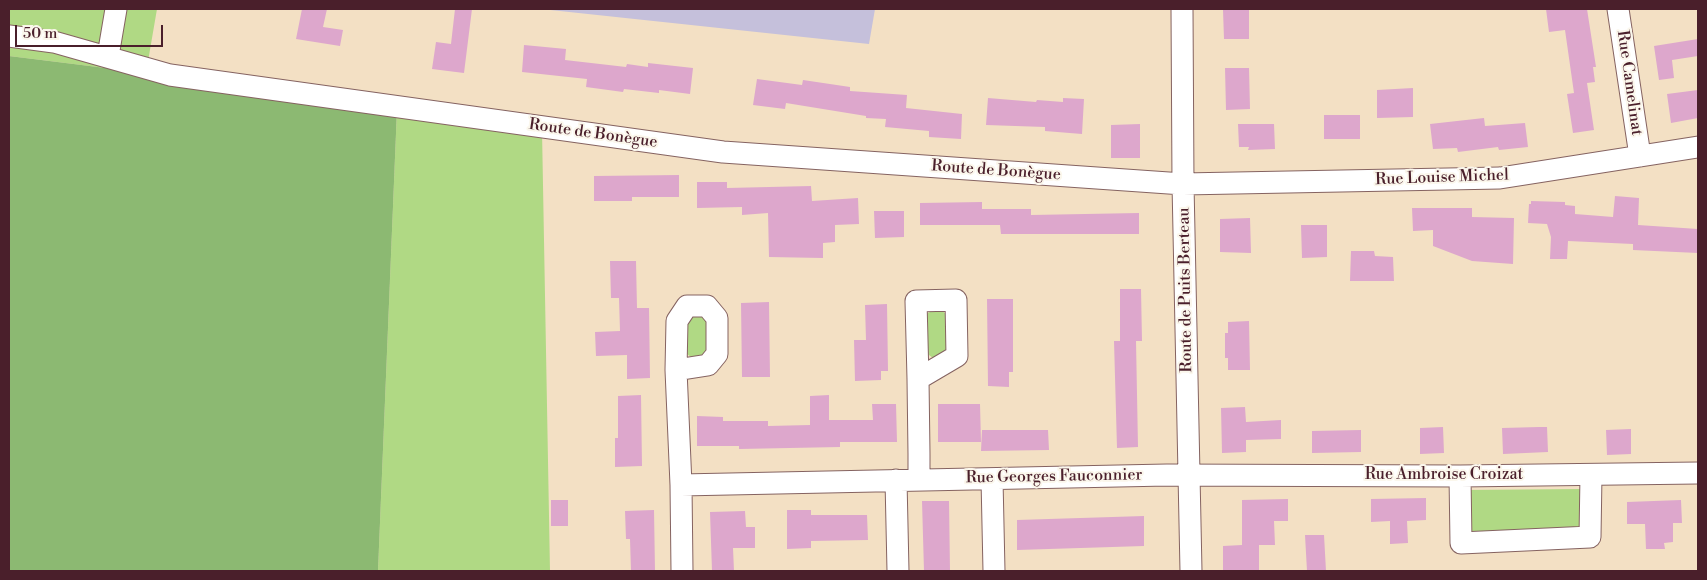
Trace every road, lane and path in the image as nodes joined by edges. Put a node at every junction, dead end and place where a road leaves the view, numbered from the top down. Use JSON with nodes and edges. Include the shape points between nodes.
{"nodes":[{"id":1,"x":116,"y":9,"type":"edge"},
{"id":2,"x":1182,"y":9,"type":"edge"},
{"id":3,"x":1618,"y":9,"type":"edge"},
{"id":4,"x":9,"y":36,"type":"edge"},
{"id":5,"x":108,"y":56,"type":"junction"},
{"id":6,"x":1698,"y":147,"type":"edge"},
{"id":7,"x":1640,"y":156,"type":"junction"},
{"id":8,"x":1183,"y":184,"type":"junction"},
{"id":9,"x":676,"y":370,"type":"dead end"},
{"id":10,"x":918,"y":378,"type":"dead end"},
{"id":11,"x":1698,"y":473,"type":"edge"},
{"id":12,"x":1189,"y":475,"type":"junction"},
{"id":13,"x":1590,"y":475,"type":"junction"},
{"id":14,"x":1460,"y":476,"type":"junction"},
{"id":15,"x":992,"y":479,"type":"junction"},
{"id":16,"x":896,"y":480,"type":"junction"},
{"id":17,"x":919,"y":480,"type":"junction"},
{"id":18,"x":681,"y":485,"type":"junction"},
{"id":19,"x":682,"y":571,"type":"edge"},
{"id":20,"x":898,"y":571,"type":"edge"},
{"id":21,"x":994,"y":571,"type":"edge"},
{"id":22,"x":1191,"y":571,"type":"edge"}],
"edges":[{"from":1,"to":5,"type":"street"},
{"from":2,"to":8,"type":"street","name":"Route de Puits Berteau"},
{"from":3,"to":7,"type":"street","name":"Rue Camelinat"},
{"from":4,"to":5,"type":"street","name":"Route de Bonègue","via":[[54,42]]},
{"from":5,"to":8,"type":"street","name":"Route de Bonègue","via":[[170,75],[723,152]]},
{"from":6,"to":7,"type":"street","name":"Rue Louise Michel"},
{"from":7,"to":8,"type":"street","name":"Rue Louise Michel","via":[[1500,178]]},
{"from":8,"to":12,"type":"street","name":"Route de Puits Berteau"},
{"from":9,"to":18,"type":"street"},
{"from":10,"to":17,"type":"street"},
{"from":11,"to":13,"type":"street","name":"Rue Ambroise Croizat"},
{"from":12,"to":14,"type":"street","name":"Rue Ambroise Croizat"},
{"from":12,"to":15,"type":"street","name":"Rue Georges Fauconnier"},
{"from":12,"to":22,"type":"street","name":"Route de Puits Berteau"},
{"from":13,"to":14,"type":"street","name":"Rue Ambroise Croizat"},
{"from":13,"to":14,"type":"street","via":[[1590,537],[1461,543]]},
{"from":15,"to":17,"type":"street","name":"Rue Georges Fauconnier"},
{"from":15,"to":21,"type":"street"},
{"from":16,"to":17,"type":"street","name":"Rue Georges Fauconnier"},
{"from":16,"to":18,"type":"street","name":"Rue Georges Fauconnier"},
{"from":16,"to":20,"type":"street"},
{"from":18,"to":19,"type":"street"}]}
